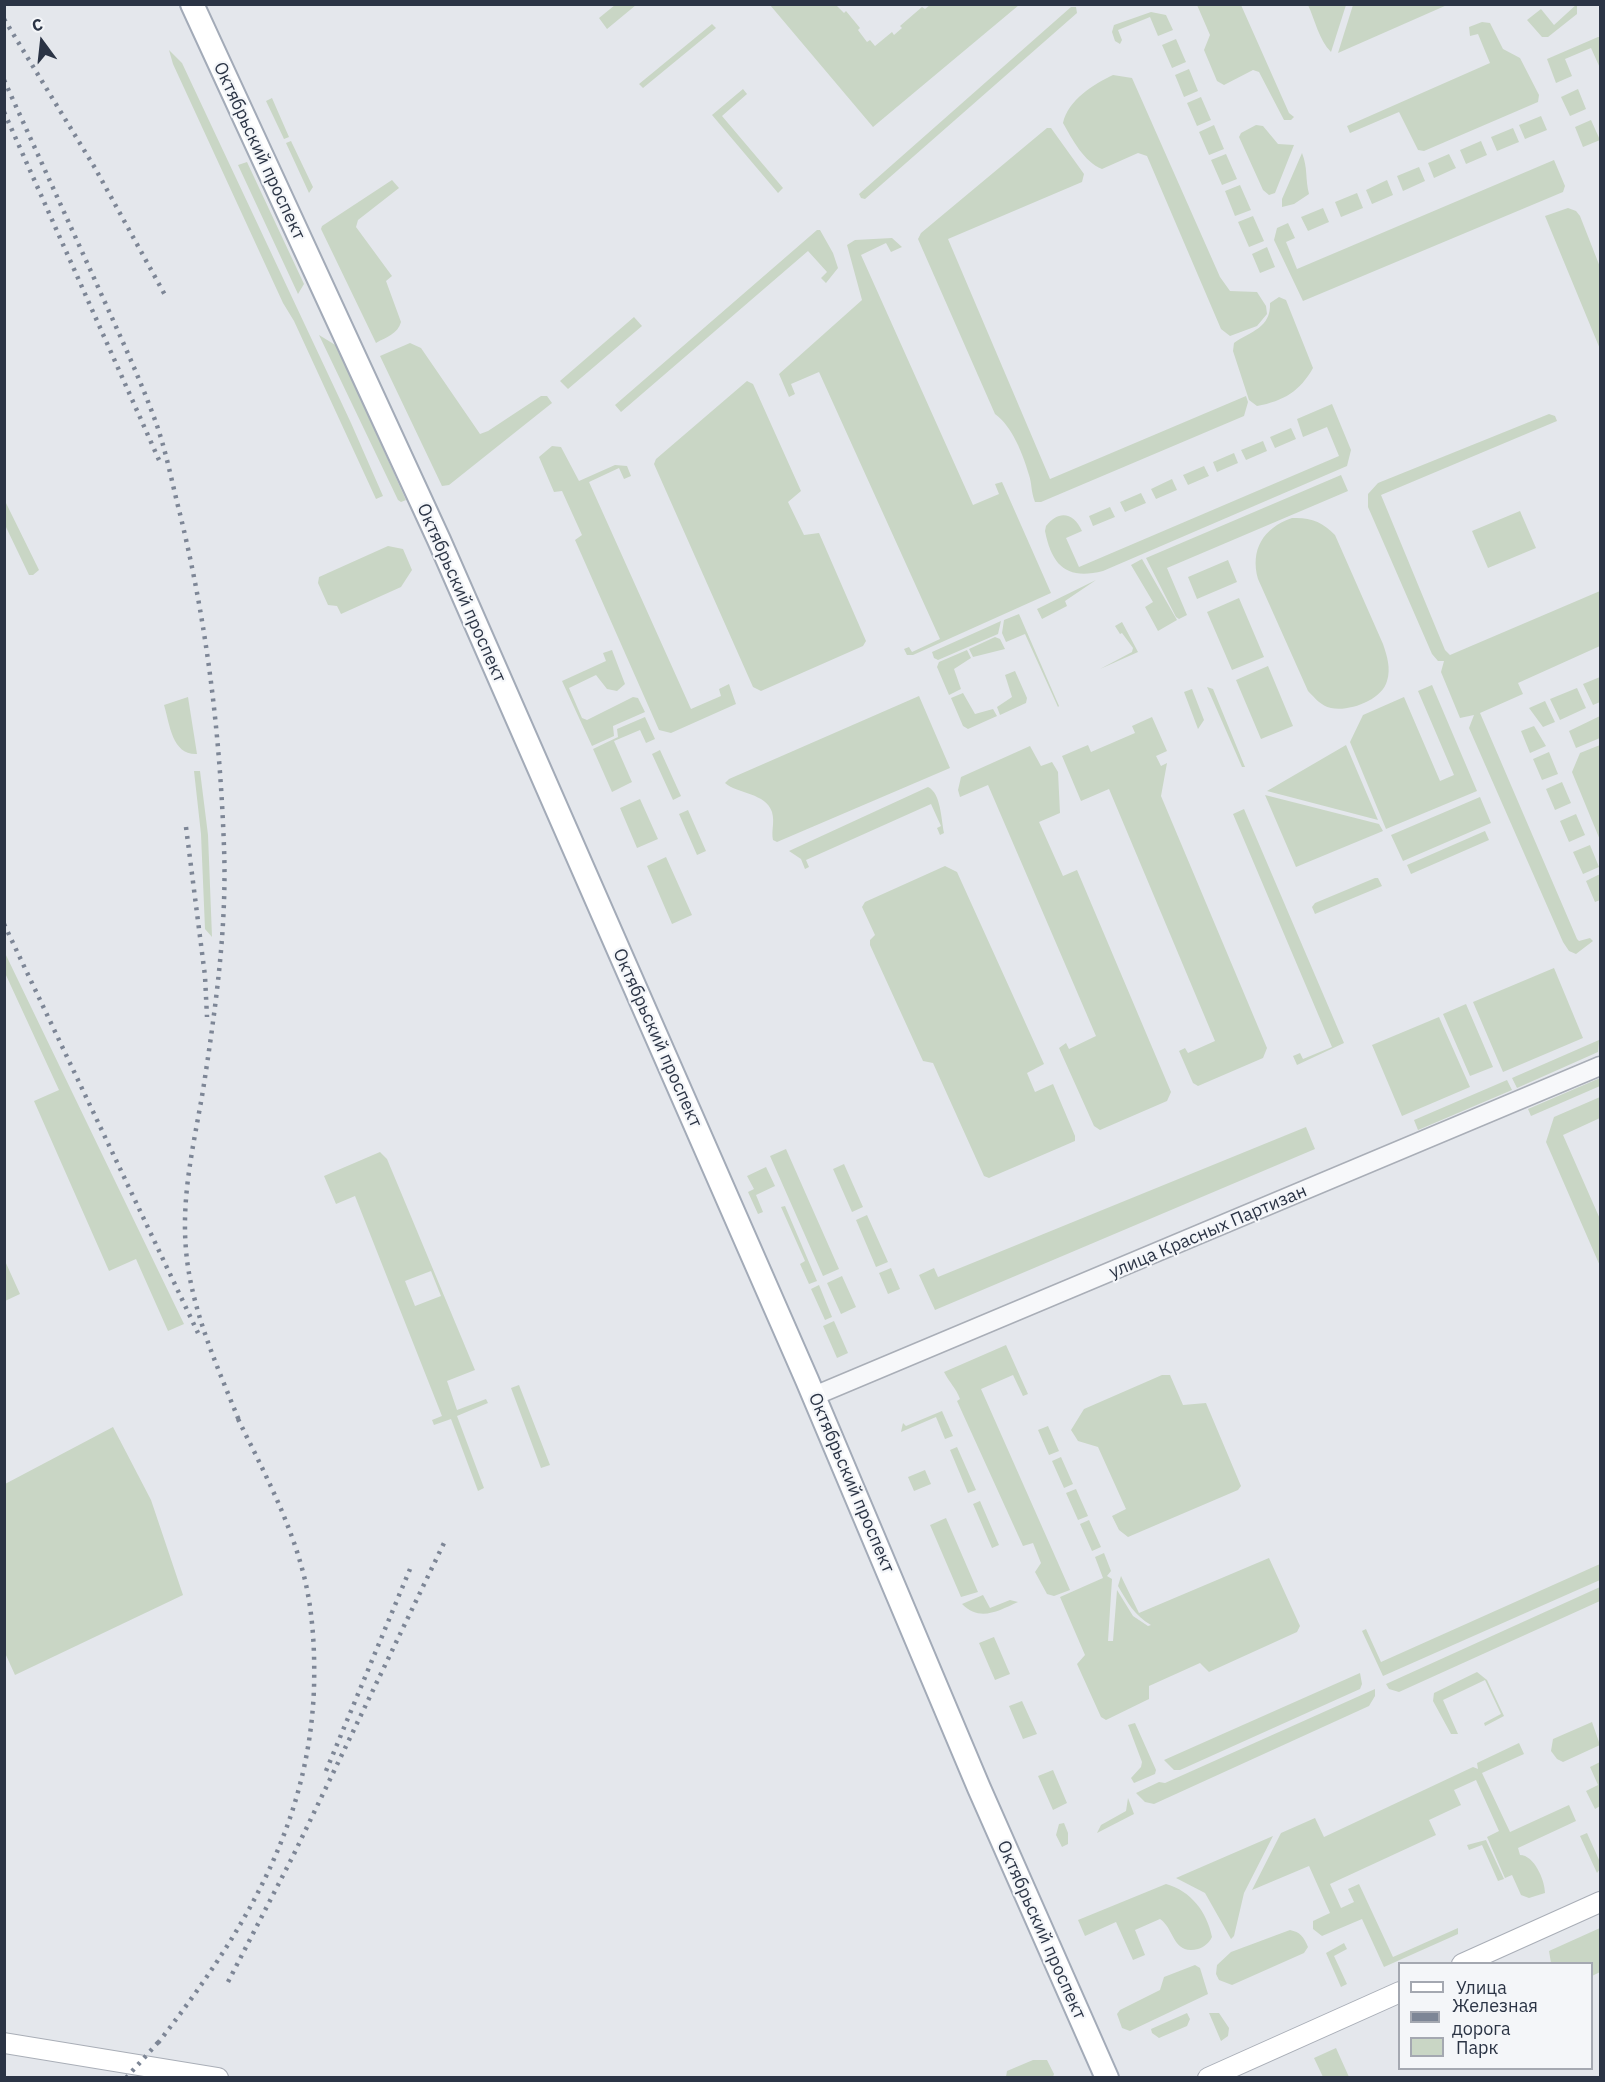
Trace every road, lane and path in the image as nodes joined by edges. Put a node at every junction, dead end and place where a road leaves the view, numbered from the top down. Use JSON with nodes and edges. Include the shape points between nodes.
{"nodes":[{"id":1,"x":192,"y":4,"type":"edge"},
{"id":2,"x":1600,"y":1066,"type":"edge"},
{"id":3,"x":814,"y":1396,"type":"junction"},
{"id":4,"x":1600,"y":1902,"type":"edge"},
{"id":5,"x":1466,"y":1962,"type":"edge"},
{"id":6,"x":1398,"y":1993,"type":"edge"},
{"id":7,"x":4,"y":2043,"type":"edge"},
{"id":8,"x":218,"y":2078,"type":"edge"},
{"id":9,"x":1107,"y":2078,"type":"edge"},
{"id":10,"x":1208,"y":2078,"type":"edge"}],
"edges":[{"from":1,"to":3,"type":"main road","name":"Октябрьский проспект","via":[[439,540]]},
{"from":2,"to":3,"type":"street","name":"улица Красных Партизан"},
{"from":3,"to":9,"type":"main road","name":"Октябрьский проспект","via":[[979,1788]]},
{"from":4,"to":5,"type":"main road"},
{"from":6,"to":10,"type":"main road"},
{"from":7,"to":8,"type":"main road"}]}
